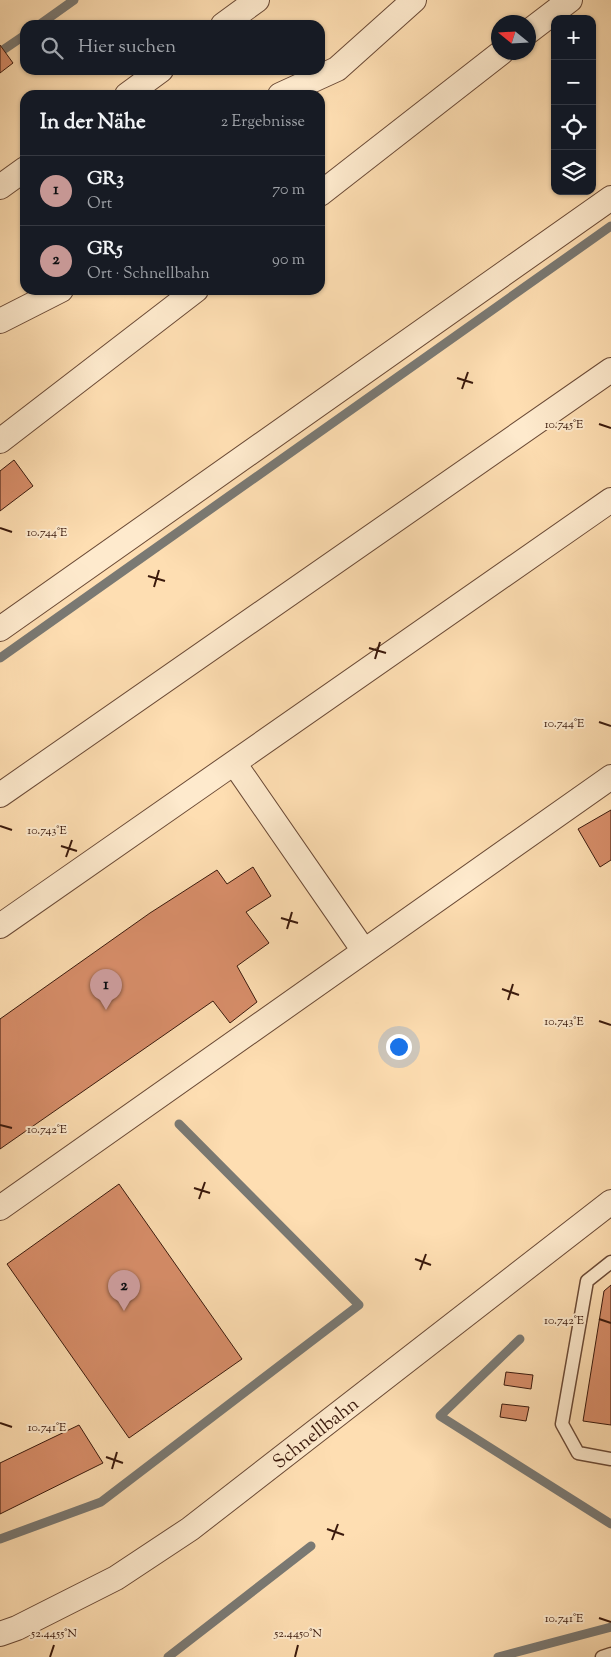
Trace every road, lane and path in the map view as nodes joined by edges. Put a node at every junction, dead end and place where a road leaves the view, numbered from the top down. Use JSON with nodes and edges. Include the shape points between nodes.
{"nodes":[{"id":1,"x":257,"y":0,"type":"edge"},
{"id":2,"x":414,"y":0,"type":"edge"},
{"id":3,"x":570,"y":0,"type":"edge"},
{"id":4,"x":230,"y":20,"type":"edge"},
{"id":5,"x":536,"y":26,"type":"edge"},
{"id":6,"x":492,"y":60,"type":"edge"},
{"id":7,"x":337,"y":69,"type":"junction"},
{"id":8,"x":325,"y":74,"type":"edge"},
{"id":9,"x":154,"y":75,"type":"edge"},
{"id":10,"x":324,"y":75,"type":"edge"},
{"id":11,"x":134,"y":90,"type":"edge"},
{"id":12,"x":291,"y":90,"type":"edge"},
{"id":13,"x":315,"y":90,"type":"edge"},
{"id":14,"x":325,"y":190,"type":"edge"},
{"id":15,"x":611,"y":198,"type":"edge"},
{"id":16,"x":51,"y":295,"type":"edge"},
{"id":17,"x":190,"y":295,"type":"edge"},
{"id":18,"x":0,"y":322,"type":"edge"},
{"id":19,"x":611,"y":370,"type":"edge"},
{"id":20,"x":0,"y":442,"type":"edge"},
{"id":21,"x":611,"y":500,"type":"edge"},
{"id":22,"x":0,"y":629,"type":"edge"},
{"id":23,"x":234,"y":763,"type":"junction"},
{"id":24,"x":611,"y":777,"type":"edge"},
{"id":25,"x":0,"y":795,"type":"edge"},
{"id":26,"x":0,"y":926,"type":"edge"},
{"id":27,"x":364,"y":951,"type":"junction"},
{"id":28,"x":611,"y":1202,"type":"edge"},
{"id":29,"x":0,"y":1208,"type":"edge"},
{"id":30,"x":611,"y":1262,"type":"edge"},
{"id":31,"x":611,"y":1459,"type":"edge"},
{"id":32,"x":0,"y":1634,"type":"edge"},
{"id":33,"x":611,"y":1654,"type":"edge"},
{"id":34,"x":602,"y":1657,"type":"edge"}],
"edges":[{"from":1,"to":4,"type":"street"},
{"from":2,"to":7,"type":"street"},
{"from":3,"to":5,"type":"street"},
{"from":6,"to":14,"type":"street"},
{"from":7,"to":8,"type":"street"},
{"from":7,"to":13,"type":"street"},
{"from":9,"to":11,"type":"street"},
{"from":10,"to":12,"type":"street"},
{"from":15,"to":22,"type":"street"},
{"from":16,"to":18,"type":"street"},
{"from":17,"to":20,"type":"street"},
{"from":19,"to":25,"type":"street"},
{"from":21,"to":23,"type":"street"},
{"from":23,"to":26,"type":"street"},
{"from":23,"to":27,"type":"street"},
{"from":24,"to":27,"type":"street"},
{"from":27,"to":29,"type":"street"},
{"from":28,"to":32,"type":"street","name":"Schnellbahn","via":[[190,1529],[116,1578]]},
{"from":30,"to":31,"type":"lane","via":[[587,1281],[562,1424],[578,1453]]},
{"from":33,"to":34,"type":"lane"}]}
